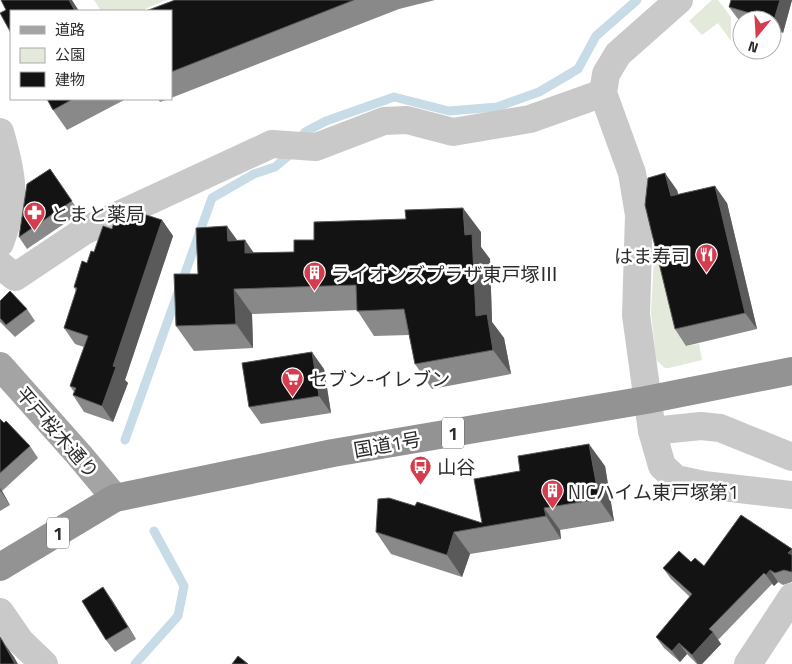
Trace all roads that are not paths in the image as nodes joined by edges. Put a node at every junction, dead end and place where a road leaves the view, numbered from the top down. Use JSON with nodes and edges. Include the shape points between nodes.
{"nodes":[{"id":1,"x":679,"y":0,"type":"edge"},
{"id":2,"x":603,"y":93,"type":"junction"},
{"id":3,"x":0,"y":132,"type":"edge"},
{"id":4,"x":1,"y":237,"type":"edge"},
{"id":5,"x":0,"y":265,"type":"edge"},
{"id":6,"x":0,"y":366,"type":"edge"},
{"id":7,"x":792,"y":371,"type":"edge"},
{"id":8,"x":646,"y":400,"type":"junction"},
{"id":9,"x":652,"y":430,"type":"junction"},
{"id":10,"x":792,"y":457,"type":"edge"},
{"id":11,"x":792,"y":495,"type":"edge"},
{"id":12,"x":115,"y":498,"type":"junction"},
{"id":13,"x":0,"y":567,"type":"edge"},
{"id":14,"x":792,"y":597,"type":"edge"},
{"id":15,"x":0,"y":612,"type":"edge"},
{"id":16,"x":44,"y":664,"type":"edge"},
{"id":17,"x":748,"y":664,"type":"edge"}],
"edges":[{"from":1,"to":2,"type":"street","via":[[618,54],[606,74]]},
{"from":2,"to":5,"type":"street","via":[[530,119],[453,132],[407,120],[384,121],[316,147],[272,144],[84,231],[15,277]]},
{"from":2,"to":8,"type":"street","via":[[632,173],[639,215],[636,315]]},
{"from":3,"to":4,"type":"street","via":[[11,172],[12,207]]},
{"from":6,"to":12,"type":"main road","name":"平戸桜木通り"},
{"from":7,"to":8,"type":"highway","name":"国道1号","number":"1"},
{"from":8,"to":9,"type":"street"},
{"from":8,"to":12,"type":"highway","name":"国道1号","number":"1","via":[[343,451]]},
{"from":9,"to":10,"type":"street","via":[[701,426],[720,428]]},
{"from":9,"to":11,"type":"street","via":[[662,466],[676,480]]},
{"from":12,"to":13,"type":"highway","name":"国道1号","number":"1"},
{"from":14,"to":17,"type":"street"},
{"from":15,"to":16,"type":"street","via":[[20,641]]}]}
